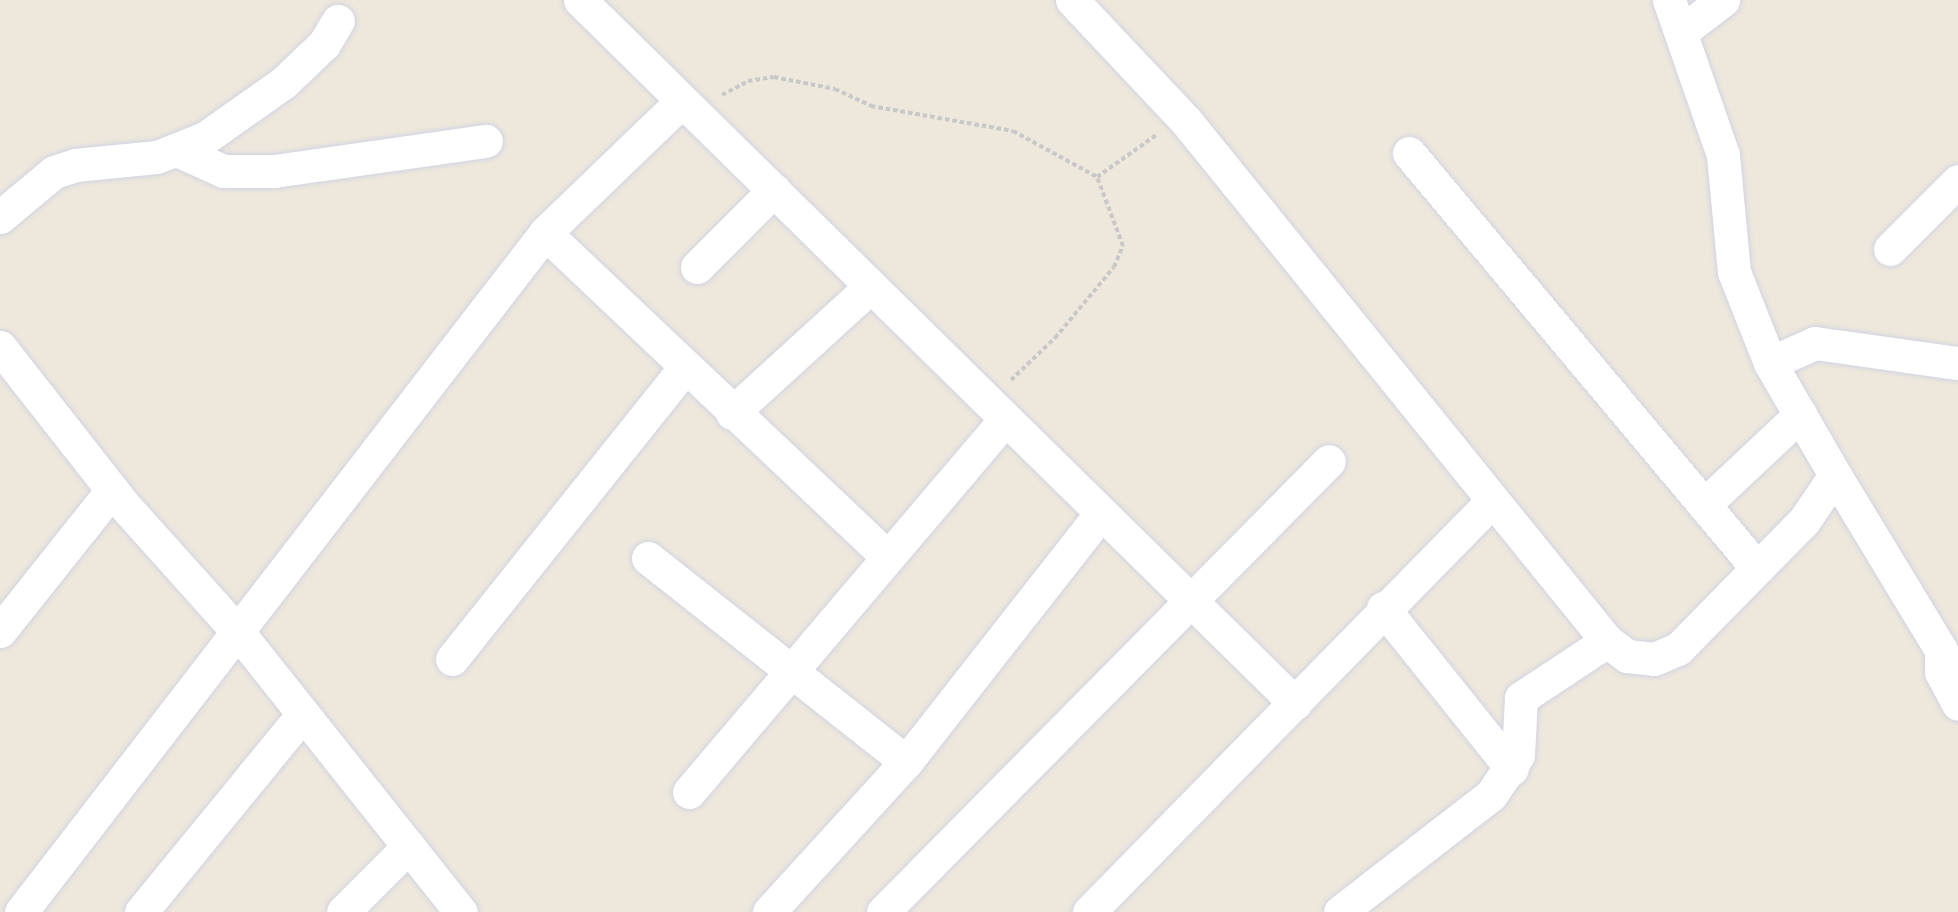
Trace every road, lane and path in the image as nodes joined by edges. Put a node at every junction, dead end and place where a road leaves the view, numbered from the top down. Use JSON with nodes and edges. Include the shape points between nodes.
{"nodes":[{"id":1,"x":580,"y":0,"type":"edge"},
{"id":2,"x":1072,"y":0,"type":"edge"},
{"id":3,"x":1669,"y":0,"type":"edge"},
{"id":4,"x":1723,"y":0,"type":"edge"},
{"id":5,"x":338,"y":21,"type":"dead end"},
{"id":6,"x":1681,"y":32,"type":"junction"},
{"id":7,"x":682,"y":101,"type":"junction"},
{"id":8,"x":1186,"y":121,"type":"junction"},
{"id":9,"x":486,"y":141,"type":"dead end"},
{"id":10,"x":179,"y":152,"type":"junction"},
{"id":11,"x":1409,"y":153,"type":"dead end"},
{"id":12,"x":1097,"y":177,"type":"junction"},
{"id":13,"x":1958,"y":182,"type":"edge"},
{"id":14,"x":774,"y":190,"type":"junction"},
{"id":15,"x":0,"y":217,"type":"edge"},
{"id":16,"x":545,"y":233,"type":"junction"},
{"id":17,"x":1890,"y":249,"type":"dead end"},
{"id":18,"x":697,"y":267,"type":"dead end"},
{"id":19,"x":871,"y":286,"type":"junction"},
{"id":20,"x":0,"y":346,"type":"edge"},
{"id":21,"x":1770,"y":363,"type":"junction"},
{"id":22,"x":1958,"y":363,"type":"edge"},
{"id":23,"x":685,"y":367,"type":"junction"},
{"id":24,"x":996,"y":411,"type":"junction"},
{"id":25,"x":732,"y":413,"type":"junction"},
{"id":26,"x":1800,"y":415,"type":"junction"},
{"id":27,"x":1329,"y":461,"type":"dead end"},
{"id":28,"x":1836,"y":475,"type":"junction"},
{"id":29,"x":112,"y":490,"type":"junction"},
{"id":30,"x":1492,"y":501,"type":"junction"},
{"id":31,"x":1704,"y":505,"type":"junction"},
{"id":32,"x":1100,"y":515,"type":"junction"},
{"id":33,"x":887,"y":556,"type":"junction"},
{"id":34,"x":648,"y":558,"type":"dead end"},
{"id":35,"x":1757,"y":568,"type":"junction"},
{"id":36,"x":1188,"y":602,"type":"junction"},
{"id":37,"x":1383,"y":608,"type":"junction"},
{"id":38,"x":0,"y":631,"type":"edge"},
{"id":39,"x":238,"y":632,"type":"junction"},
{"id":40,"x":1607,"y":641,"type":"junction"},
{"id":41,"x":1950,"y":648,"type":"edge"},
{"id":42,"x":452,"y":659,"type":"dead end"},
{"id":43,"x":790,"y":669,"type":"junction"},
{"id":44,"x":1295,"y":703,"type":"junction"},
{"id":45,"x":1958,"y":704,"type":"edge"},
{"id":46,"x":303,"y":714,"type":"junction"},
{"id":47,"x":906,"y":762,"type":"junction"},
{"id":48,"x":1512,"y":769,"type":"junction"},
{"id":49,"x":689,"y":792,"type":"dead end"},
{"id":50,"x":409,"y":846,"type":"junction"},
{"id":51,"x":21,"y":912,"type":"edge"},
{"id":52,"x":141,"y":912,"type":"edge"},
{"id":53,"x":343,"y":912,"type":"edge"},
{"id":54,"x":461,"y":912,"type":"edge"},
{"id":55,"x":769,"y":912,"type":"edge"},
{"id":56,"x":883,"y":912,"type":"edge"},
{"id":57,"x":1089,"y":912,"type":"edge"},
{"id":58,"x":1340,"y":912,"type":"edge"}],
"edges":[{"from":1,"to":7,"type":"street"},
{"from":2,"to":8,"type":"street"},
{"from":3,"to":6,"type":"street"},
{"from":4,"to":6,"type":"street"},
{"from":5,"to":10,"type":"street","via":[[324,44],[283,83]]},
{"from":6,"to":21,"type":"street","via":[[1723,154],[1734,272]]},
{"from":7,"to":12,"type":"path","via":[[706,99],[748,81],[774,77],[835,89],[871,106],[1013,130]]},
{"from":7,"to":14,"type":"street"},
{"from":7,"to":16,"type":"street"},
{"from":8,"to":12,"type":"path","via":[[1160,132]]},
{"from":8,"to":30,"type":"street"},
{"from":9,"to":10,"type":"street","via":[[274,171],[223,171]]},
{"from":10,"to":15,"type":"street","via":[[75,165],[54,172]]},
{"from":11,"to":31,"type":"street"},
{"from":12,"to":24,"type":"path","via":[[1123,246],[1114,267]]},
{"from":13,"to":17,"type":"street"},
{"from":14,"to":18,"type":"street"},
{"from":14,"to":19,"type":"street"},
{"from":16,"to":23,"type":"street"},
{"from":16,"to":39,"type":"street"},
{"from":19,"to":24,"type":"street"},
{"from":19,"to":25,"type":"street"},
{"from":20,"to":29,"type":"street"},
{"from":21,"to":22,"type":"street","via":[[1815,343]]},
{"from":21,"to":26,"type":"street"},
{"from":23,"to":25,"type":"street"},
{"from":23,"to":42,"type":"street"},
{"from":24,"to":32,"type":"street"},
{"from":24,"to":33,"type":"street"},
{"from":25,"to":33,"type":"street"},
{"from":26,"to":28,"type":"street"},
{"from":26,"to":31,"type":"street"},
{"from":27,"to":36,"type":"street"},
{"from":28,"to":35,"type":"street","via":[[1804,521]]},
{"from":28,"to":41,"type":"street"},
{"from":29,"to":38,"type":"street"},
{"from":29,"to":39,"type":"street"},
{"from":30,"to":37,"type":"street"},
{"from":30,"to":40,"type":"street"},
{"from":31,"to":35,"type":"street"},
{"from":32,"to":36,"type":"street"},
{"from":32,"to":47,"type":"street"},
{"from":33,"to":43,"type":"street"},
{"from":34,"to":43,"type":"street"},
{"from":35,"to":40,"type":"street","via":[[1678,649],[1654,659],[1627,656]]},
{"from":36,"to":44,"type":"street"},
{"from":36,"to":56,"type":"street"},
{"from":37,"to":44,"type":"street"},
{"from":37,"to":48,"type":"street"},
{"from":39,"to":46,"type":"street"},
{"from":39,"to":51,"type":"street"},
{"from":40,"to":48,"type":"street","via":[[1521,698],[1522,736]]},
{"from":41,"to":45,"type":"street","via":[[1941,672]]},
{"from":43,"to":47,"type":"street"},
{"from":43,"to":49,"type":"street"},
{"from":44,"to":57,"type":"street"},
{"from":46,"to":50,"type":"street"},
{"from":46,"to":52,"type":"street"},
{"from":47,"to":55,"type":"street"},
{"from":48,"to":58,"type":"street","via":[[1491,795]]},
{"from":50,"to":53,"type":"street"},
{"from":50,"to":54,"type":"street"}]}
